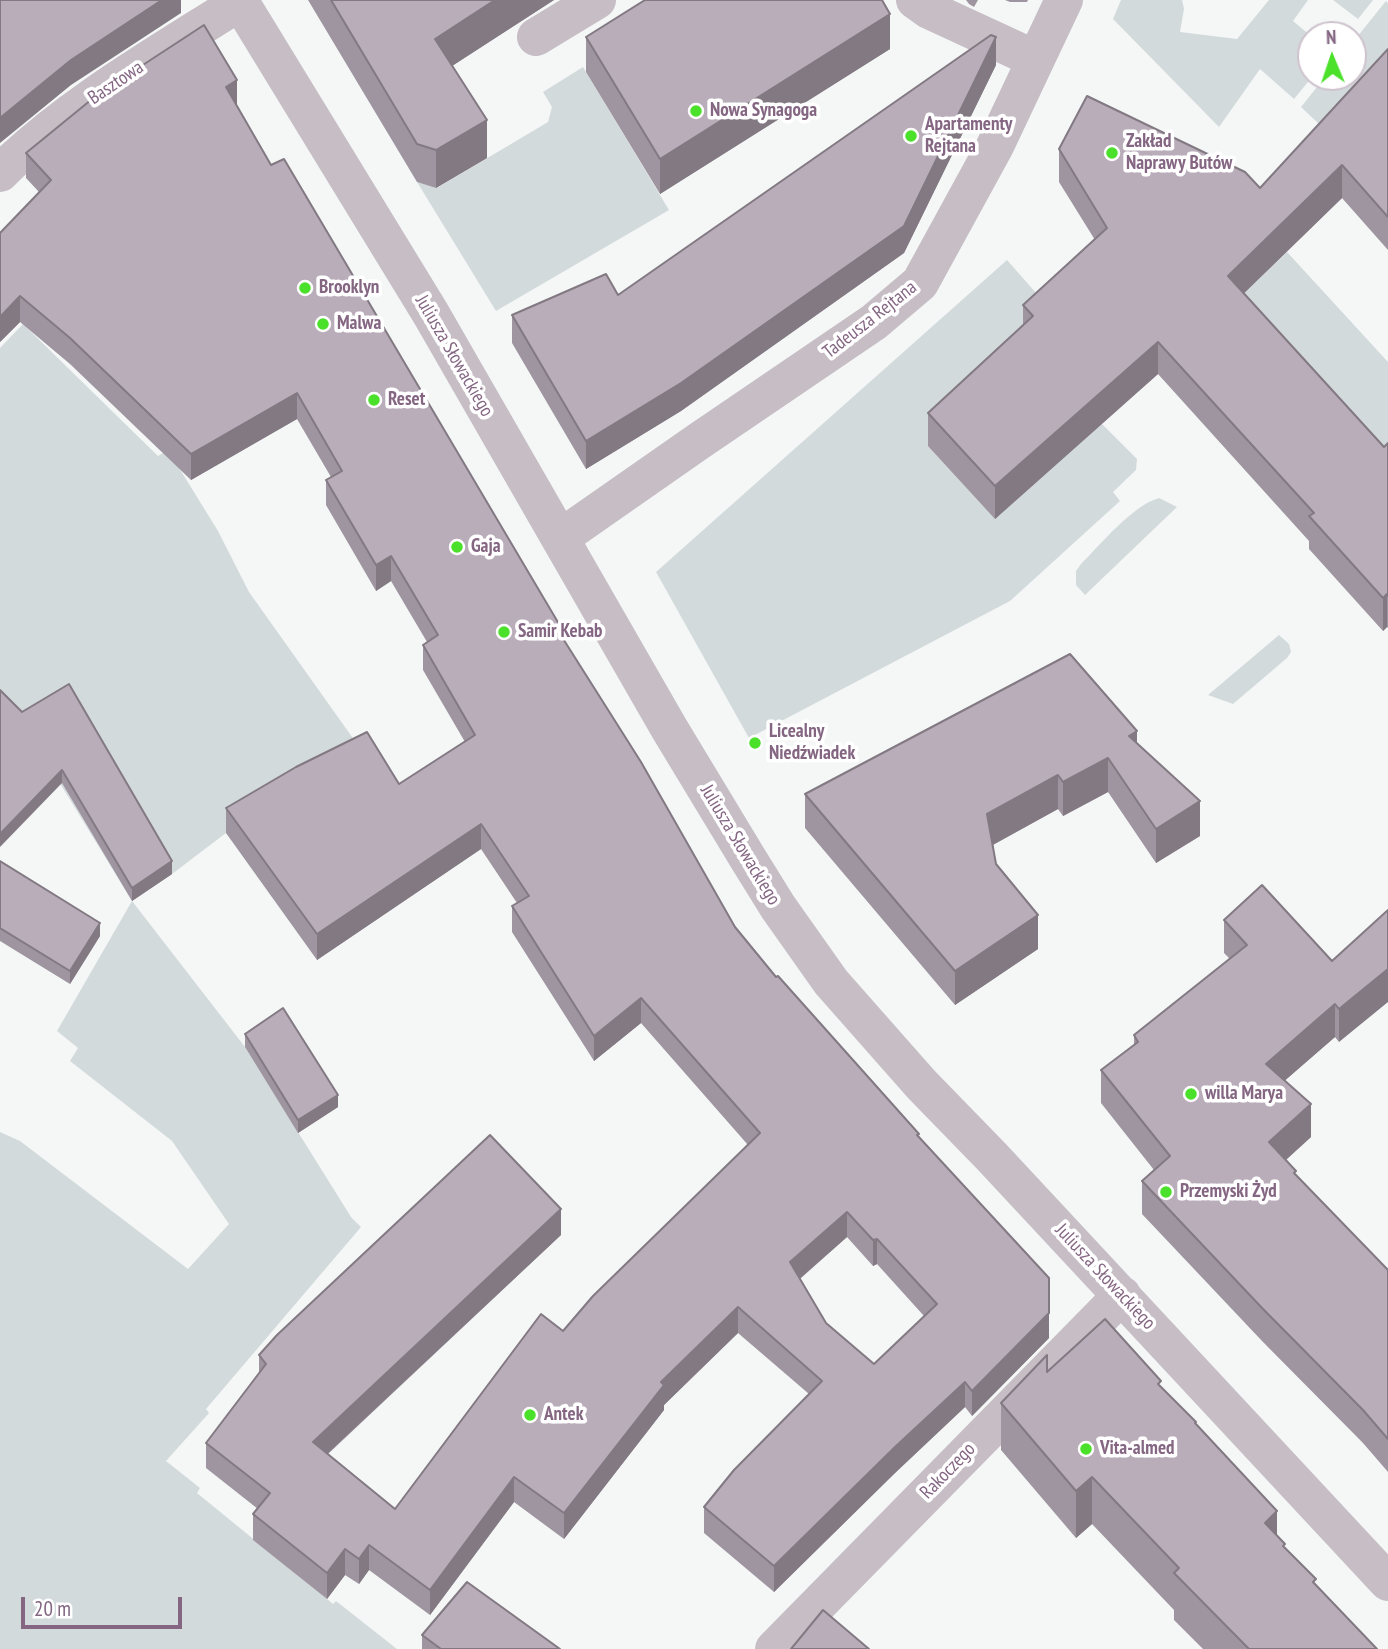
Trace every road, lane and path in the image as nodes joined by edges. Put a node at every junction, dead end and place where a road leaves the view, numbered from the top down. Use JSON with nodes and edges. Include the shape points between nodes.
{"nodes":[{"id":1,"x":597,"y":0,"type":"edge"},
{"id":2,"x":915,"y":0,"type":"edge"},
{"id":3,"x":1064,"y":0,"type":"edge"},
{"id":4,"x":239,"y":1,"type":"edge"},
{"id":5,"x":536,"y":37,"type":"dead end"},
{"id":6,"x":1035,"y":59,"type":"junction"},
{"id":7,"x":0,"y":173,"type":"edge"},
{"id":8,"x":560,"y":538,"type":"junction"},
{"id":9,"x":1122,"y":1295,"type":"junction"},
{"id":10,"x":1388,"y":1581,"type":"edge"},
{"id":11,"x":774,"y":1649,"type":"edge"}],
"edges":[{"from":1,"to":5,"type":"street"},
{"from":2,"to":6,"type":"street"},
{"from":3,"to":6,"type":"street","name":"Tadeusza Rejtana"},
{"from":4,"to":7,"type":"street","name":"Basztowa","via":[[106,88]]},
{"from":4,"to":8,"type":"street","name":"Juliusza Słowackiego","via":[[431,314]]},
{"from":6,"to":8,"type":"street","name":"Tadeusza Rejtana","via":[[995,146],[920,283],[874,322]]},
{"from":8,"to":9,"type":"street","name":"Juliusza Słowackiego","via":[[747,857],[831,982],[921,1084]]},
{"from":9,"to":10,"type":"street","name":"Juliusza Słowackiego"},
{"from":9,"to":11,"type":"street","name":"Rakoczego"}]}
